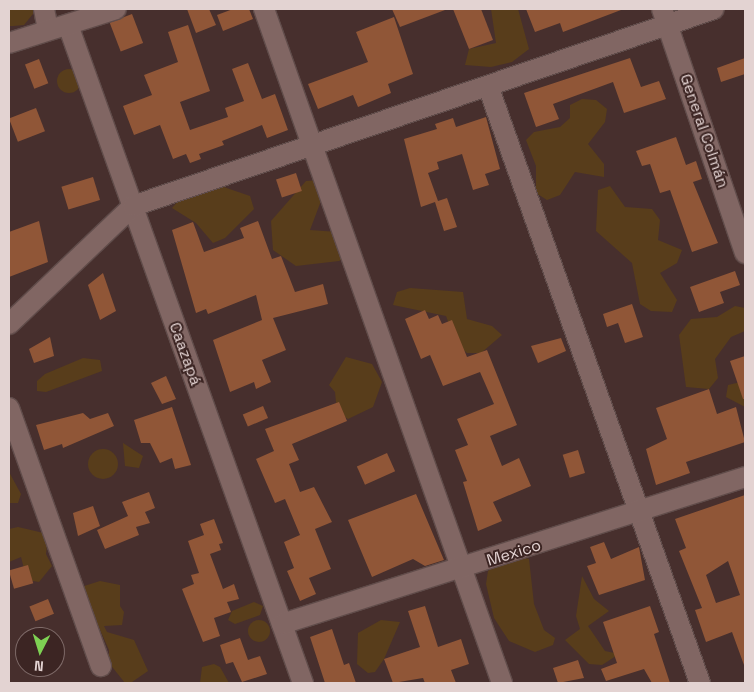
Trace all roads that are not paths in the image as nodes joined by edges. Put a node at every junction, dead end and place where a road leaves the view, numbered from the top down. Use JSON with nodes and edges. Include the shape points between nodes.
{"nodes":[{"id":1,"x":44,"y":9,"type":"edge"},
{"id":2,"x":116,"y":9,"type":"edge"},
{"id":3,"x":264,"y":9,"type":"edge"},
{"id":4,"x":714,"y":9,"type":"edge"},
{"id":5,"x":665,"y":16,"type":"edge"},
{"id":6,"x":68,"y":25,"type":"junction"},
{"id":7,"x":48,"y":30,"type":"junction"},
{"id":8,"x":9,"y":43,"type":"edge"},
{"id":9,"x":488,"y":86,"type":"junction"},
{"id":10,"x":308,"y":144,"type":"junction"},
{"id":11,"x":133,"y":206,"type":"junction"},
{"id":12,"x":745,"y":253,"type":"edge"},
{"id":13,"x":9,"y":324,"type":"edge"},
{"id":14,"x":9,"y":408,"type":"edge"},
{"id":15,"x":745,"y":477,"type":"edge"},
{"id":16,"x":640,"y":513,"type":"junction"},
{"id":17,"x":464,"y":569,"type":"junction"},
{"id":18,"x":282,"y":624,"type":"junction"},
{"id":19,"x":101,"y":666,"type":"dead end"},
{"id":20,"x":303,"y":683,"type":"edge"},
{"id":21,"x":502,"y":683,"type":"edge"},
{"id":22,"x":700,"y":683,"type":"edge"}],
"edges":[{"from":1,"to":7,"type":"street"},
{"from":2,"to":6,"type":"street"},
{"from":3,"to":10,"type":"street"},
{"from":4,"to":5,"type":"street"},
{"from":5,"to":9,"type":"street"},
{"from":5,"to":12,"type":"street","name":"General Colmán"},
{"from":6,"to":7,"type":"street"},
{"from":6,"to":11,"type":"street","name":"Caazapá"},
{"from":7,"to":8,"type":"street"},
{"from":9,"to":10,"type":"street"},
{"from":9,"to":16,"type":"street"},
{"from":10,"to":11,"type":"street"},
{"from":10,"to":17,"type":"street"},
{"from":11,"to":13,"type":"street"},
{"from":11,"to":18,"type":"street","name":"Caazapá"},
{"from":14,"to":19,"type":"street"},
{"from":15,"to":16,"type":"street","name":"Mexico"},
{"from":16,"to":17,"type":"street","name":"Mexico"},
{"from":16,"to":22,"type":"street"},
{"from":17,"to":18,"type":"street","name":"Mexico"},
{"from":17,"to":21,"type":"street"},
{"from":18,"to":20,"type":"street","name":"Caazapá"}]}
